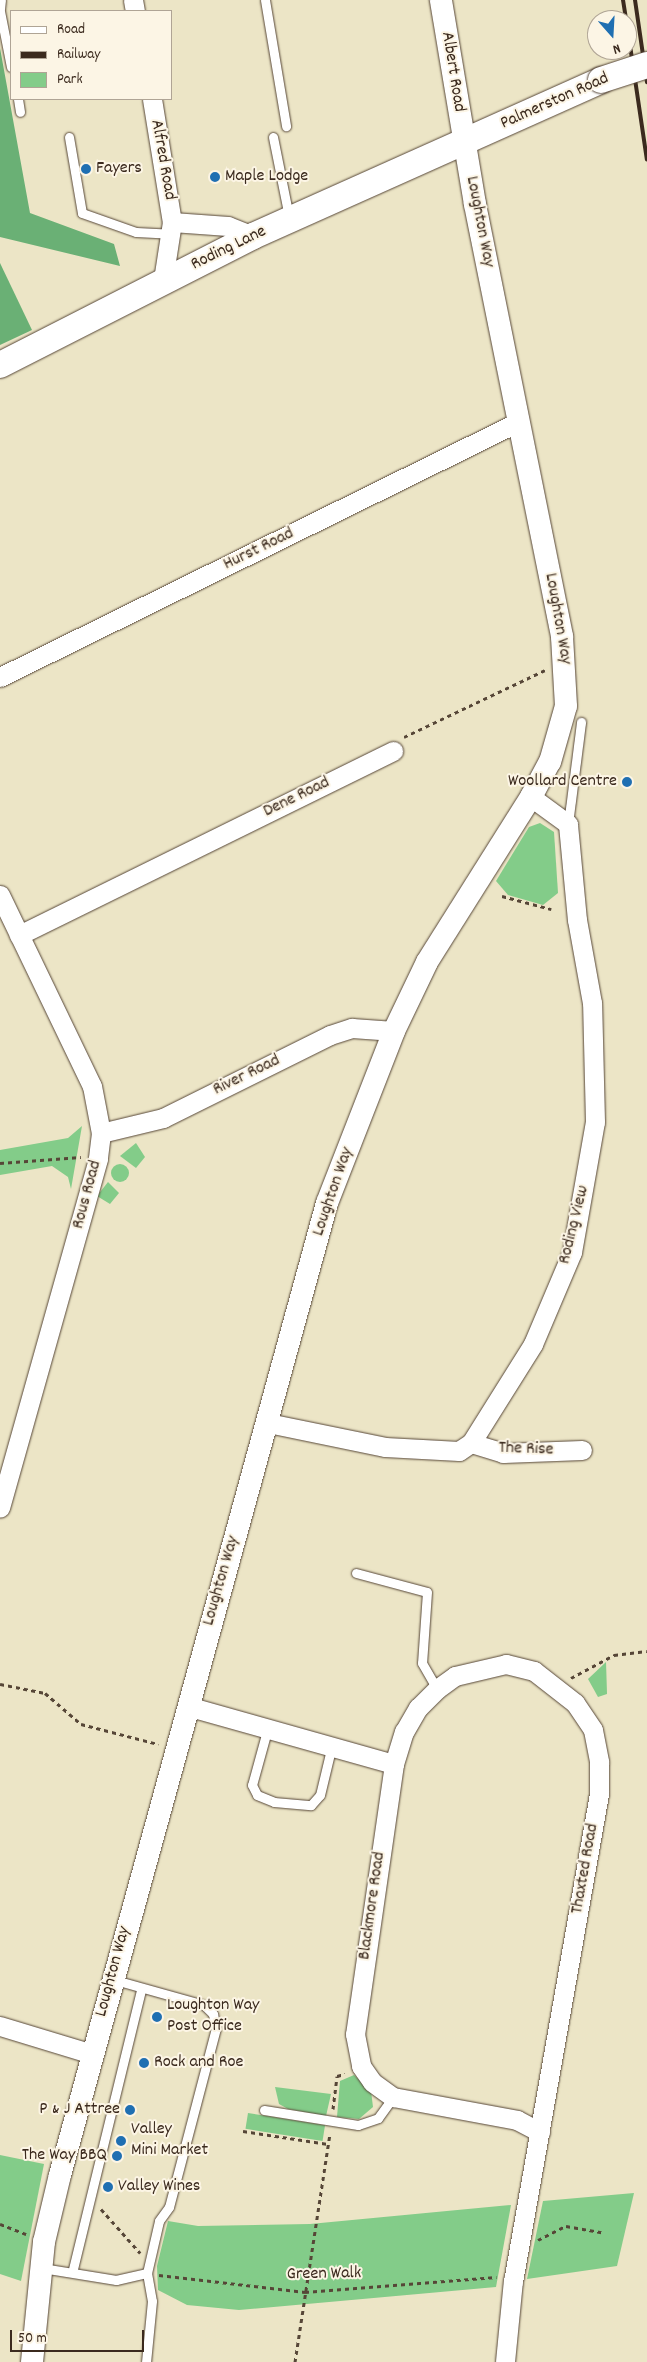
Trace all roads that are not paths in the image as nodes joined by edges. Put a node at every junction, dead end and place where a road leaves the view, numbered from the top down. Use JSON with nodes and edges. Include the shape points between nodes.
{"nodes":[{"id":1,"x":1,"y":0,"type":"edge"},
{"id":2,"x":265,"y":0,"type":"edge"},
{"id":3,"x":441,"y":0,"type":"edge"},
{"id":4,"x":0,"y":10,"type":"edge"},
{"id":5,"x":10,"y":62,"type":"edge"},
{"id":6,"x":647,"y":65,"type":"edge"},
{"id":7,"x":18,"y":100,"type":"edge"},
{"id":8,"x":152,"y":100,"type":"edge"},
{"id":9,"x":20,"y":112,"type":"dead end"},
{"id":10,"x":286,"y":126,"type":"dead end"},
{"id":11,"x":69,"y":137,"type":"dead end"},
{"id":12,"x":273,"y":137,"type":"dead end"},
{"id":13,"x":464,"y":143,"type":"junction"},
{"id":14,"x":290,"y":220,"type":"junction"},
{"id":15,"x":172,"y":228,"type":"junction"},
{"id":16,"x":253,"y":236,"type":"junction"},
{"id":17,"x":163,"y":280,"type":"junction"},
{"id":18,"x":0,"y":365,"type":"edge"},
{"id":19,"x":518,"y":422,"type":"junction"},
{"id":20,"x":0,"y":678,"type":"edge"},
{"id":21,"x":581,"y":722,"type":"dead end"},
{"id":22,"x":393,"y":750,"type":"road end"},
{"id":23,"x":531,"y":797,"type":"junction"},
{"id":24,"x":568,"y":824,"type":"junction"},
{"id":25,"x":0,"y":895,"type":"edge"},
{"id":26,"x":19,"y":935,"type":"junction"},
{"id":27,"x":394,"y":1031,"type":"junction"},
{"id":28,"x":101,"y":1133,"type":"junction"},
{"id":29,"x":268,"y":1423,"type":"junction"},
{"id":30,"x":471,"y":1443,"type":"junction"},
{"id":31,"x":582,"y":1450,"type":"dead end"},
{"id":32,"x":0,"y":1507,"type":"edge"},
{"id":33,"x":356,"y":1572,"type":"dead end"},
{"id":34,"x":437,"y":1690,"type":"junction"},
{"id":35,"x":187,"y":1706,"type":"junction"},
{"id":36,"x":268,"y":1727,"type":"junction"},
{"id":37,"x":332,"y":1745,"type":"junction"},
{"id":38,"x":394,"y":1764,"type":"junction"},
{"id":39,"x":112,"y":1979,"type":"junction"},
{"id":40,"x":141,"y":1989,"type":"junction"},
{"id":41,"x":0,"y":2026,"type":"edge"},
{"id":42,"x":92,"y":2054,"type":"junction"},
{"id":43,"x":393,"y":2097,"type":"junction"},
{"id":44,"x":264,"y":2110,"type":"dead end"},
{"id":45,"x":540,"y":2132,"type":"junction"},
{"id":46,"x":42,"y":2268,"type":"junction"},
{"id":47,"x":73,"y":2269,"type":"junction"},
{"id":48,"x":147,"y":2273,"type":"junction"},
{"id":49,"x":32,"y":2362,"type":"edge"},
{"id":50,"x":146,"y":2362,"type":"edge"},
{"id":51,"x":505,"y":2362,"type":"edge"}],
"edges":[{"from":1,"to":4,"type":"lane"},
{"from":2,"to":10,"type":"lane"},
{"from":3,"to":13,"type":"street","name":"Albert Road"},
{"from":4,"to":5,"type":"lane"},
{"from":6,"to":13,"type":"main road","name":"Palmerston Road","bridge":true,"via":[[601,80]]},
{"from":7,"to":9,"type":"lane"},
{"from":8,"to":15,"type":"street","name":"Alfred Road"},
{"from":11,"to":15,"type":"lane","via":[[82,213],[136,232]]},
{"from":12,"to":14,"type":"lane"},
{"from":13,"to":14,"type":"main road","name":"Roding Lane"},
{"from":13,"to":19,"type":"street","name":"Loughton Way"},
{"from":14,"to":16,"type":"main road","name":"Roding Lane"},
{"from":15,"to":16,"type":"street","name":"Alfred Road","via":[[228,226]]},
{"from":15,"to":17,"type":"street","name":"Alfred Road"},
{"from":16,"to":17,"type":"main road","name":"Roding Lane"},
{"from":17,"to":18,"type":"main road","name":"Roding Lane"},
{"from":19,"to":20,"type":"street","name":"Hurst Road"},
{"from":19,"to":23,"type":"street","name":"Loughton Way","via":[[566,660],[566,706],[550,762]]},
{"from":21,"to":24,"type":"lane"},
{"from":22,"to":26,"type":"street","name":"Dene Road"},
{"from":23,"to":24,"type":"street"},
{"from":23,"to":27,"type":"street","name":"Loughton Way","via":[[458,908]]},
{"from":24,"to":30,"type":"street","name":"Roding View","via":[[597,1066],[595,1122],[584,1198],[572,1252],[533,1344]]},
{"from":25,"to":26,"type":"street","name":"Rous Road"},
{"from":26,"to":28,"type":"street","name":"Rous Road","via":[[92,1086]]},
{"from":27,"to":28,"type":"street","name":"River Road","via":[[352,1028],[330,1035],[164,1118]]},
{"from":27,"to":29,"type":"street","name":"Loughton Way","via":[[327,1203]]},
{"from":28,"to":32,"type":"street","name":"Rous Road","via":[[98,1159]]},
{"from":29,"to":30,"type":"street","via":[[385,1447],[446,1453]]},
{"from":29,"to":35,"type":"street","name":"Loughton Way"},
{"from":30,"to":31,"type":"street","name":"The Rise","via":[[503,1453]]},
{"from":33,"to":34,"type":"lane","via":[[427,1592],[422,1663]]},
{"from":34,"to":38,"type":"street","name":"Thaxted Road","via":[[418,1708],[404,1732]]},
{"from":34,"to":45,"type":"street","name":"Thaxted Road","via":[[455,1676],[506,1664],[534,1671],[575,1703],[593,1730],[599,1794]]},
{"from":35,"to":36,"type":"street"},
{"from":35,"to":39,"type":"street","name":"Loughton Way"},
{"from":36,"to":37,"type":"street"},
{"from":36,"to":37,"type":"lane","via":[[252,1785],[257,1795],[274,1802],[312,1805],[320,1795]]},
{"from":37,"to":38,"type":"street"},
{"from":38,"to":43,"type":"street","name":"Blackmore Road","via":[[355,2034],[361,2066],[372,2082]]},
{"from":39,"to":40,"type":"lane"},
{"from":39,"to":42,"type":"street","name":"Loughton Way"},
{"from":40,"to":47,"type":"lane","via":[[88,2195]]},
{"from":40,"to":48,"type":"lane","via":[[204,2006],[214,2014],[216,2028],[169,2208],[159,2221]]},
{"from":41,"to":42,"type":"street"},
{"from":42,"to":46,"type":"street","name":"Loughton Way","via":[[44,2242]]},
{"from":43,"to":44,"type":"lane","via":[[378,2118],[358,2125]]},
{"from":43,"to":45,"type":"street","name":"Blackmore Road","via":[[517,2120]]},
{"from":45,"to":51,"type":"street","name":"Thaxted Road","via":[[508,2279]]},
{"from":46,"to":47,"type":"lane"},
{"from":46,"to":49,"type":"street","name":"Loughton Way"},
{"from":47,"to":48,"type":"lane","via":[[116,2280]]},
{"from":48,"to":50,"type":"lane","via":[[152,2301]]}]}
